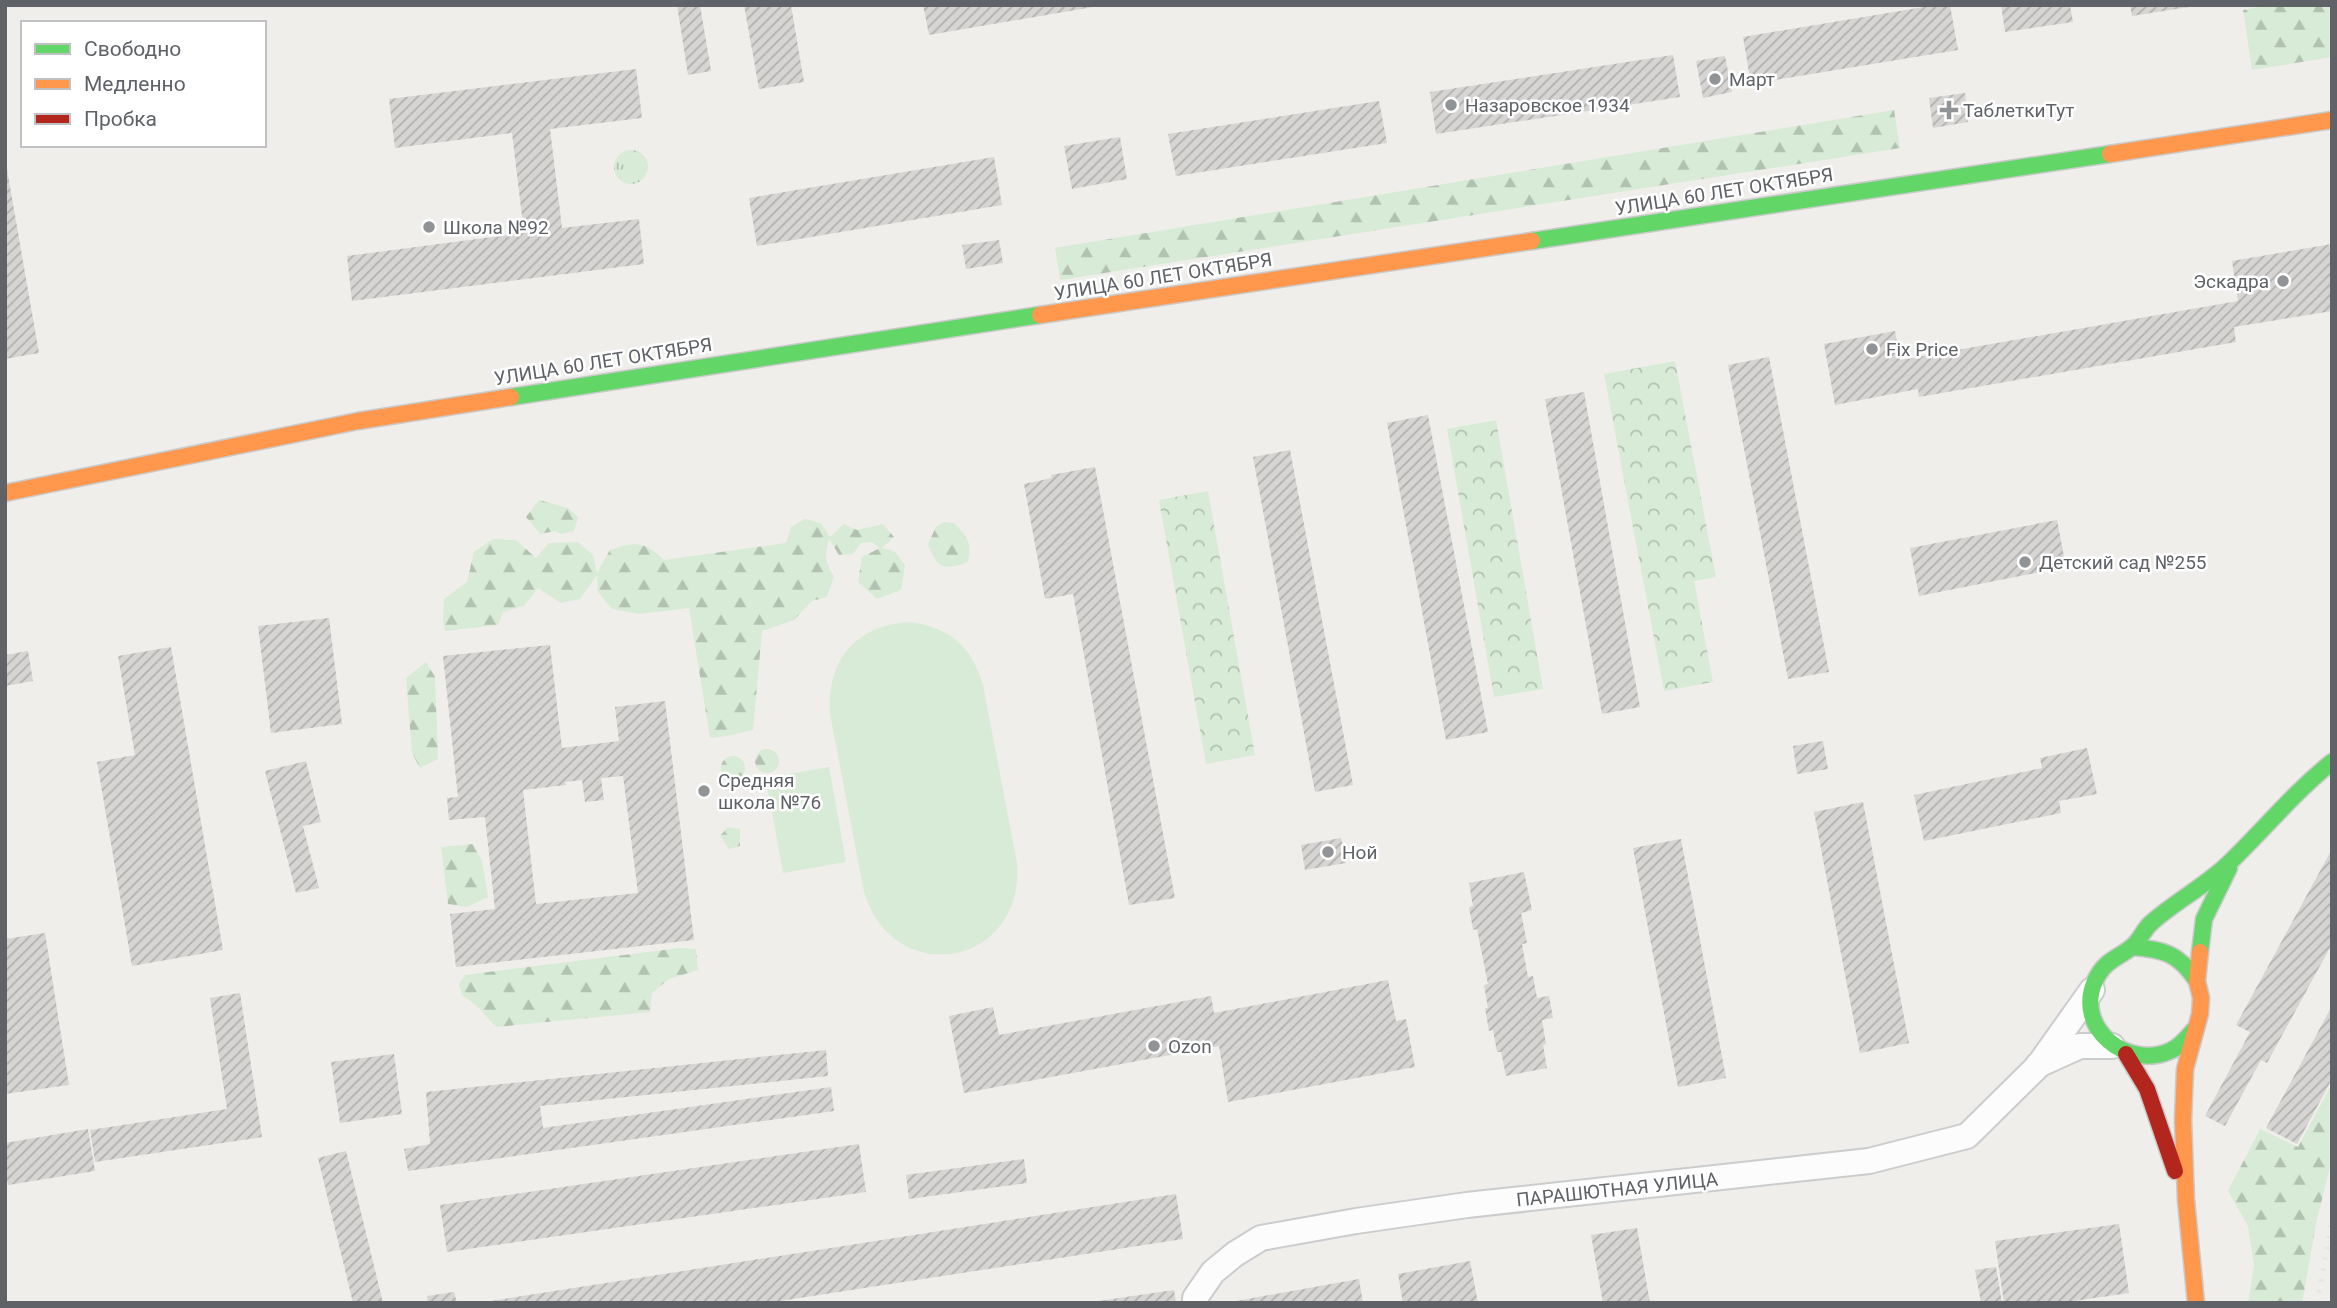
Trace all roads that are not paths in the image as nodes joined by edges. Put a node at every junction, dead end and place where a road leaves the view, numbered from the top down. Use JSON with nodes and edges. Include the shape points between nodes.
{"nodes":[{"id":1,"x":2332,"y":120,"type":"edge"},
{"id":2,"x":5,"y":493,"type":"edge"},
{"id":3,"x":2332,"y":762,"type":"edge"},
{"id":4,"x":2232,"y":860,"type":"junction"},
{"id":5,"x":2132,"y":947,"type":"junction"},
{"id":6,"x":2197,"y":981,"type":"junction"},
{"id":7,"x":2092,"y":990,"type":"junction"},
{"id":8,"x":2194,"y":1030,"type":"junction"},
{"id":9,"x":2119,"y":1050,"type":"junction"},
{"id":10,"x":2038,"y":1066,"type":"junction"},
{"id":11,"x":2186,"y":1200,"type":"junction"},
{"id":12,"x":1195,"y":1303,"type":"edge"},
{"id":13,"x":2196,"y":1303,"type":"edge"}],
"edges":[{"from":1,"to":2,"type":"main road","name":"УЛИЦА 60 ЛЕТ ОКТЯБРЯ","via":[[358,421]]},
{"from":3,"to":4,"type":"main road","via":[[2312,776]]},
{"from":4,"to":5,"type":"main road","via":[[2147,927]]},
{"from":4,"to":6,"type":"main road","via":[[2204,919]]},
{"from":5,"to":6,"type":"main road","via":[[2174,954]]},
{"from":5,"to":7,"type":"main road","via":[[2109,961]]},
{"from":6,"to":8,"type":"main road","via":[[2201,998]]},
{"from":7,"to":9,"type":"main road","via":[[2094,1021]]},
{"from":7,"to":10,"type":"street"},
{"from":8,"to":9,"type":"main road","via":[[2172,1051],[2149,1057]]},
{"from":8,"to":11,"type":"main road","via":[[2185,1069]]},
{"from":9,"to":10,"type":"street","via":[[2080,1046]]},
{"from":9,"to":11,"type":"main road","via":[[2147,1089]]},
{"from":10,"to":12,"type":"street","name":"ПАРАШЮТНАЯ УЛИЦА","via":[[1967,1136],[1869,1161],[1467,1205],[1261,1238],[1213,1272]]},
{"from":11,"to":13,"type":"main road"}]}
